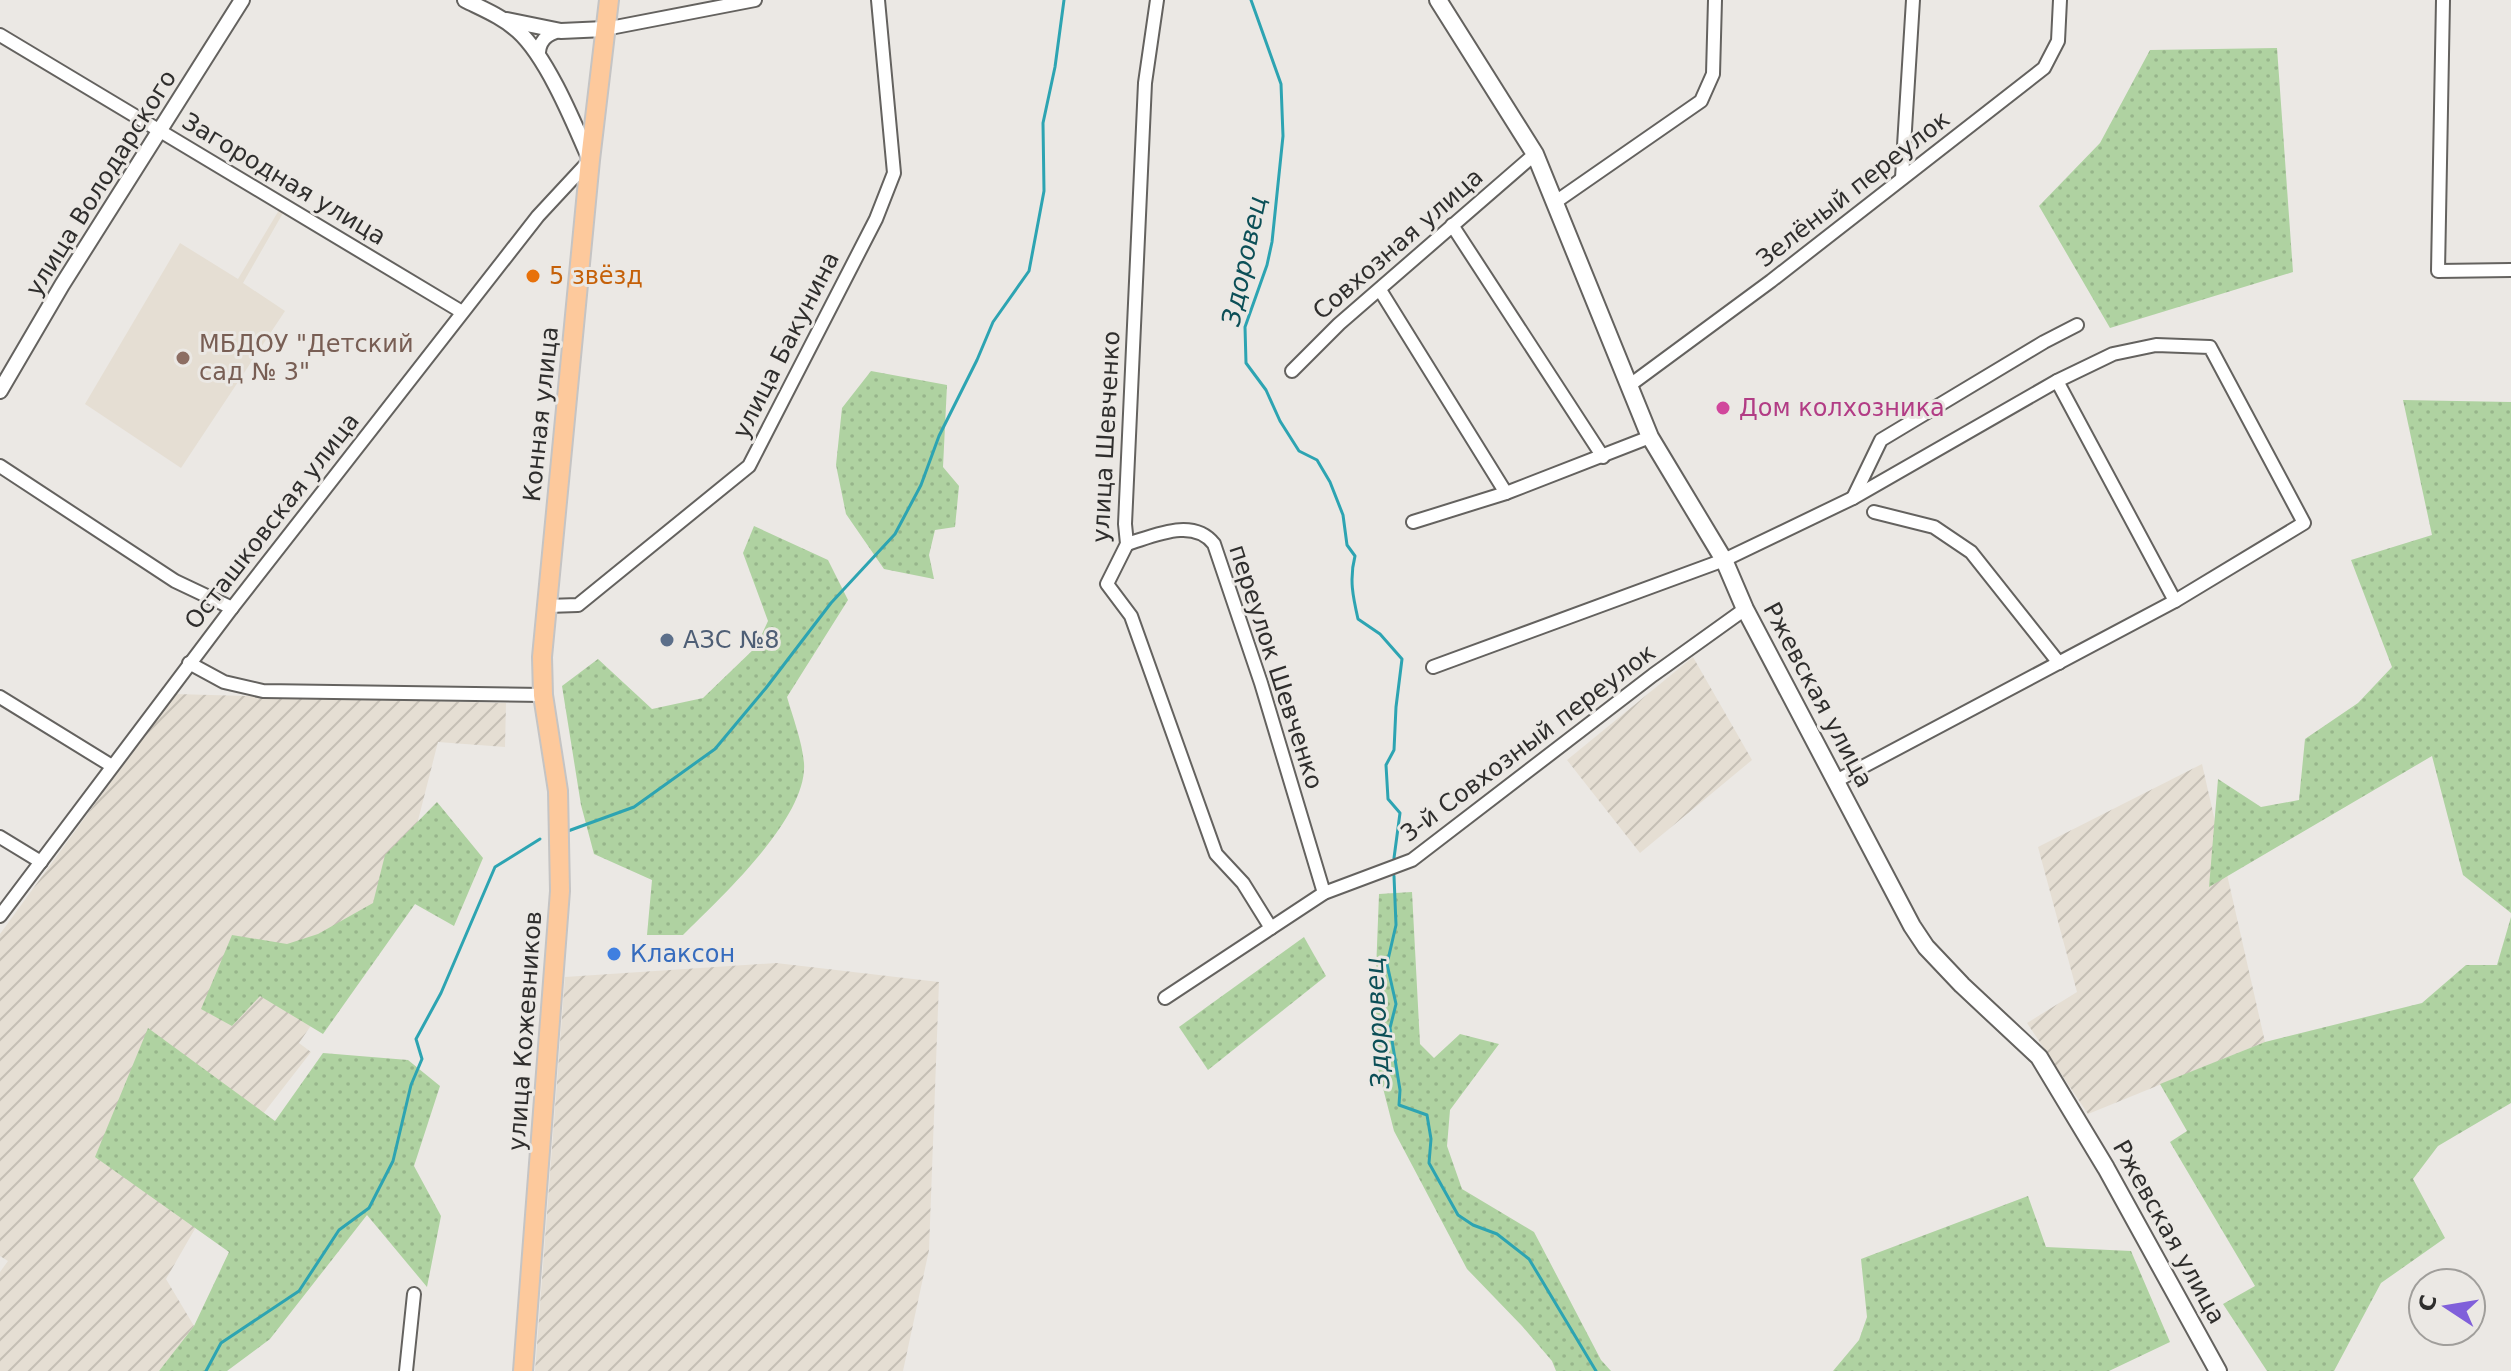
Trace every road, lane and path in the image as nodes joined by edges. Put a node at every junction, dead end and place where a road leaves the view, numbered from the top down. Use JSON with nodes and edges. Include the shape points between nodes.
{"nodes":[{"id":1,"x":242,"y":0,"type":"edge"},
{"id":2,"x":465,"y":0,"type":"edge"},
{"id":3,"x":609,"y":0,"type":"edge"},
{"id":4,"x":755,"y":0,"type":"edge"},
{"id":5,"x":878,"y":0,"type":"edge"},
{"id":6,"x":1157,"y":0,"type":"edge"},
{"id":7,"x":1438,"y":0,"type":"edge"},
{"id":8,"x":1715,"y":0,"type":"edge"},
{"id":9,"x":1913,"y":0,"type":"edge"},
{"id":10,"x":2060,"y":0,"type":"edge"},
{"id":11,"x":2443,"y":0,"type":"edge"},
{"id":12,"x":503,"y":19,"type":"junction"},
{"id":13,"x":605,"y":29,"type":"junction"},
{"id":14,"x":561,"y":31,"type":"junction"},
{"id":15,"x":0,"y":35,"type":"edge"},
{"id":16,"x":539,"y":57,"type":"junction"},
{"id":17,"x":595,"y":116,"type":"junction"},
{"id":18,"x":573,"y":122,"type":"junction"},
{"id":19,"x":158,"y":129,"type":"junction"},
{"id":20,"x":1535,"y":154,"type":"junction"},
{"id":21,"x":590,"y":160,"type":"junction"},
{"id":22,"x":1902,"y":178,"type":"junction"},
{"id":23,"x":1554,"y":203,"type":"junction"},
{"id":24,"x":1452,"y":225,"type":"junction"},
{"id":25,"x":2511,"y":270,"type":"edge"},
{"id":26,"x":1380,"y":290,"type":"junction"},
{"id":27,"x":462,"y":312,"type":"junction"},
{"id":28,"x":2077,"y":325,"type":"dead end"},
{"id":29,"x":1292,"y":371,"type":"dead end"},
{"id":30,"x":2057,"y":381,"type":"junction"},
{"id":31,"x":1630,"y":385,"type":"junction"},
{"id":32,"x":0,"y":391,"type":"edge"},
{"id":33,"x":1650,"y":437,"type":"junction"},
{"id":34,"x":1603,"y":457,"type":"junction"},
{"id":35,"x":0,"y":466,"type":"edge"},
{"id":36,"x":1506,"y":493,"type":"junction"},
{"id":37,"x":1853,"y":498,"type":"junction"},
{"id":38,"x":1874,"y":512,"type":"dead end"},
{"id":39,"x":1413,"y":522,"type":"dead end"},
{"id":40,"x":1127,"y":544,"type":"junction"},
{"id":41,"x":1724,"y":560,"type":"junction"},
{"id":42,"x":2175,"y":601,"type":"junction"},
{"id":43,"x":547,"y":606,"type":"junction"},
{"id":44,"x":232,"y":608,"type":"junction"},
{"id":45,"x":1745,"y":609,"type":"junction"},
{"id":46,"x":189,"y":663,"type":"junction"},
{"id":47,"x":2059,"y":663,"type":"junction"},
{"id":48,"x":1433,"y":667,"type":"dead end"},
{"id":49,"x":543,"y":695,"type":"junction"},
{"id":50,"x":0,"y":697,"type":"edge"},
{"id":51,"x":112,"y":766,"type":"junction"},
{"id":52,"x":1836,"y":781,"type":"junction"},
{"id":53,"x":0,"y":837,"type":"edge"},
{"id":54,"x":41,"y":862,"type":"junction"},
{"id":55,"x":1324,"y":893,"type":"junction"},
{"id":56,"x":0,"y":916,"type":"edge"},
{"id":57,"x":1271,"y":928,"type":"junction"},
{"id":58,"x":1165,"y":998,"type":"dead end"},
{"id":59,"x":414,"y":1294,"type":"dead end"},
{"id":60,"x":406,"y":1371,"type":"edge"},
{"id":61,"x":523,"y":1371,"type":"edge"},
{"id":62,"x":2218,"y":1371,"type":"edge"}],
"edges":[{"from":1,"to":19,"type":"street","name":"улица Володарского"},
{"from":2,"to":12,"type":"street","name":"Конная улица"},
{"from":3,"to":13,"type":"main road"},
{"from":4,"to":13,"type":"street"},
{"from":5,"to":43,"type":"street","name":"улица Бакунина","via":[[894,173],[876,219],[749,466],[578,605]]},
{"from":6,"to":40,"type":"street","name":"улица Шевченко","via":[[1145,83]]},
{"from":7,"to":20,"type":"main road","name":"Ржевская улица"},
{"from":8,"to":23,"type":"street","via":[[1713,74],[1701,101]]},
{"from":9,"to":22,"type":"street"},
{"from":10,"to":22,"type":"street","name":"Зелёный переулок","via":[[2058,41],[2044,68]]},
{"from":11,"to":25,"type":"street","via":[[2438,271]]},
{"from":12,"to":14,"type":"street","name":"Конная улица"},
{"from":12,"to":16,"type":"street","name":"Конная улица"},
{"from":13,"to":14,"type":"street","name":"Конная улица"},
{"from":13,"to":17,"type":"main road"},
{"from":14,"to":16,"type":"street","via":[[542,41]]},
{"from":15,"to":19,"type":"street","name":"Загородная улица"},
{"from":16,"to":18,"type":"street","name":"Конная улица"},
{"from":17,"to":18,"type":"street"},
{"from":17,"to":21,"type":"main road"},
{"from":18,"to":21,"type":"street","name":"Конная улица"},
{"from":19,"to":27,"type":"street","name":"Загородная улица"},
{"from":19,"to":32,"type":"street","name":"улица Володарского"},
{"from":20,"to":23,"type":"main road","name":"Ржевская улица"},
{"from":20,"to":24,"type":"street","name":"Совхозная улица"},
{"from":21,"to":27,"type":"street","name":"Осташковская улица"},
{"from":21,"to":43,"type":"main road","name":"Конная улица"},
{"from":22,"to":31,"type":"street","name":"Зелёный переулок"},
{"from":23,"to":31,"type":"main road","name":"Ржевская улица"},
{"from":24,"to":26,"type":"street","name":"Совхозная улица"},
{"from":24,"to":34,"type":"street"},
{"from":26,"to":29,"type":"street","name":"Совхозная улица"},
{"from":26,"to":36,"type":"street"},
{"from":27,"to":44,"type":"street","name":"Осташковская улица"},
{"from":28,"to":37,"type":"street","via":[[1881,440]]},
{"from":30,"to":37,"type":"street"},
{"from":30,"to":42,"type":"street"},
{"from":30,"to":42,"type":"street","via":[[2113,354],[2156,345],[2210,347],[2304,523]]},
{"from":31,"to":33,"type":"main road","name":"Ржевская улица"},
{"from":33,"to":34,"type":"street"},
{"from":33,"to":41,"type":"main road","name":"Ржевская улица"},
{"from":34,"to":36,"type":"street"},
{"from":35,"to":44,"type":"street","via":[[175,581]]},
{"from":36,"to":39,"type":"street"},
{"from":37,"to":41,"type":"street"},
{"from":38,"to":47,"type":"street","via":[[1934,527],[1971,552]]},
{"from":40,"to":55,"type":"street","name":"переулок Шевченко","via":[[1179,529],[1207,535],[1214,544]]},
{"from":40,"to":57,"type":"street","name":"улица Шевченко","via":[[1107,584],[1131,616],[1216,854],[1243,883]]},
{"from":41,"to":45,"type":"main road","name":"Ржевская улица"},
{"from":41,"to":48,"type":"street"},
{"from":42,"to":47,"type":"street"},
{"from":43,"to":49,"type":"main road","name":"Конная улица"},
{"from":44,"to":46,"type":"street","name":"Осташковская улица"},
{"from":45,"to":52,"type":"main road","name":"Ржевская улица"},
{"from":45,"to":55,"type":"street","name":"3-й Совхозный переулок","via":[[1412,860]]},
{"from":46,"to":49,"type":"street","via":[[235,686],[263,691]]},
{"from":46,"to":51,"type":"street","name":"Осташковская улица"},
{"from":47,"to":52,"type":"street"},
{"from":49,"to":61,"type":"main road","name":"улица Кожевников","via":[[558,791],[560,891]]},
{"from":50,"to":51,"type":"street"},
{"from":51,"to":54,"type":"street","name":"Осташковская улица"},
{"from":52,"to":62,"type":"main road","name":"Ржевская улица","via":[[1926,947],[2039,1057]]},
{"from":53,"to":54,"type":"street"},
{"from":54,"to":56,"type":"street","name":"Осташковская улица"},
{"from":55,"to":57,"type":"street","name":"3-й Совхозный переулок"},
{"from":57,"to":58,"type":"street","name":"3-й Совхозный переулок"},
{"from":59,"to":60,"type":"street"}]}
